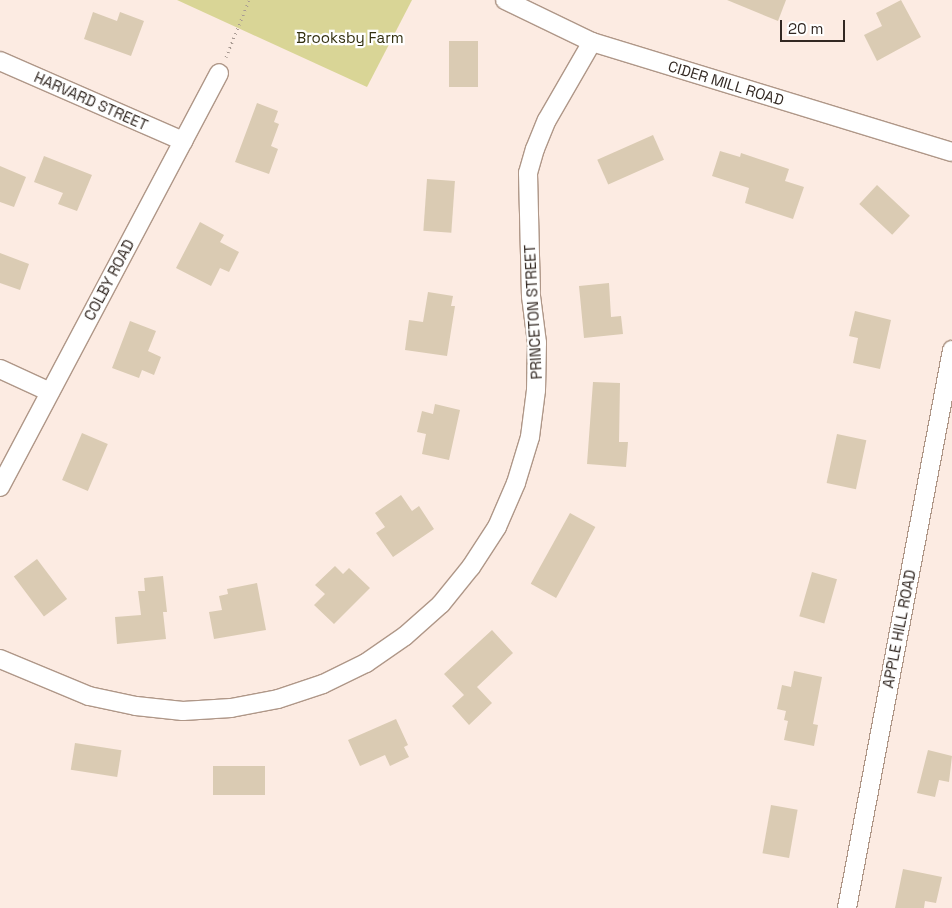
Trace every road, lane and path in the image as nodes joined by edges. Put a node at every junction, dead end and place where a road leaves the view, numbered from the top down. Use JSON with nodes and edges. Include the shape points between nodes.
{"nodes":[{"id":1,"x":249,"y":0,"type":"edge"},
{"id":2,"x":505,"y":0,"type":"edge"},
{"id":3,"x":592,"y":42,"type":"junction"},
{"id":4,"x":0,"y":62,"type":"edge"},
{"id":5,"x":219,"y":73,"type":"joint"},
{"id":6,"x":183,"y":141,"type":"junction"},
{"id":7,"x":952,"y":152,"type":"edge"},
{"id":8,"x":952,"y":350,"type":"edge"},
{"id":9,"x":0,"y":369,"type":"edge"},
{"id":10,"x":50,"y":392,"type":"junction"},
{"id":11,"x":0,"y":487,"type":"edge"},
{"id":12,"x":0,"y":660,"type":"edge"},
{"id":13,"x":846,"y":908,"type":"edge"}],
"edges":[{"from":1,"to":5,"type":"path"},
{"from":2,"to":3,"type":"street","name":"CIDER MILL ROAD"},
{"from":3,"to":7,"type":"street","name":"CIDER MILL ROAD"},
{"from":3,"to":12,"type":"street","name":"PRINCETON STREET","via":[[547,120],[528,173],[531,296],[537,343],[530,437],[516,483],[497,526],[471,567],[441,604],[405,636],[358,667],[323,684],[278,699],[231,708],[183,711],[136,706],[89,696]]},
{"from":4,"to":6,"type":"street","name":"HARVARD STREET"},
{"from":5,"to":6,"type":"street","name":"COLBY ROAD"},
{"from":6,"to":10,"type":"street","name":"COLBY ROAD"},
{"from":8,"to":13,"type":"street","name":"APPLE HILL ROAD"},
{"from":9,"to":10,"type":"street"},
{"from":10,"to":11,"type":"street","name":"COLBY ROAD"}]}
